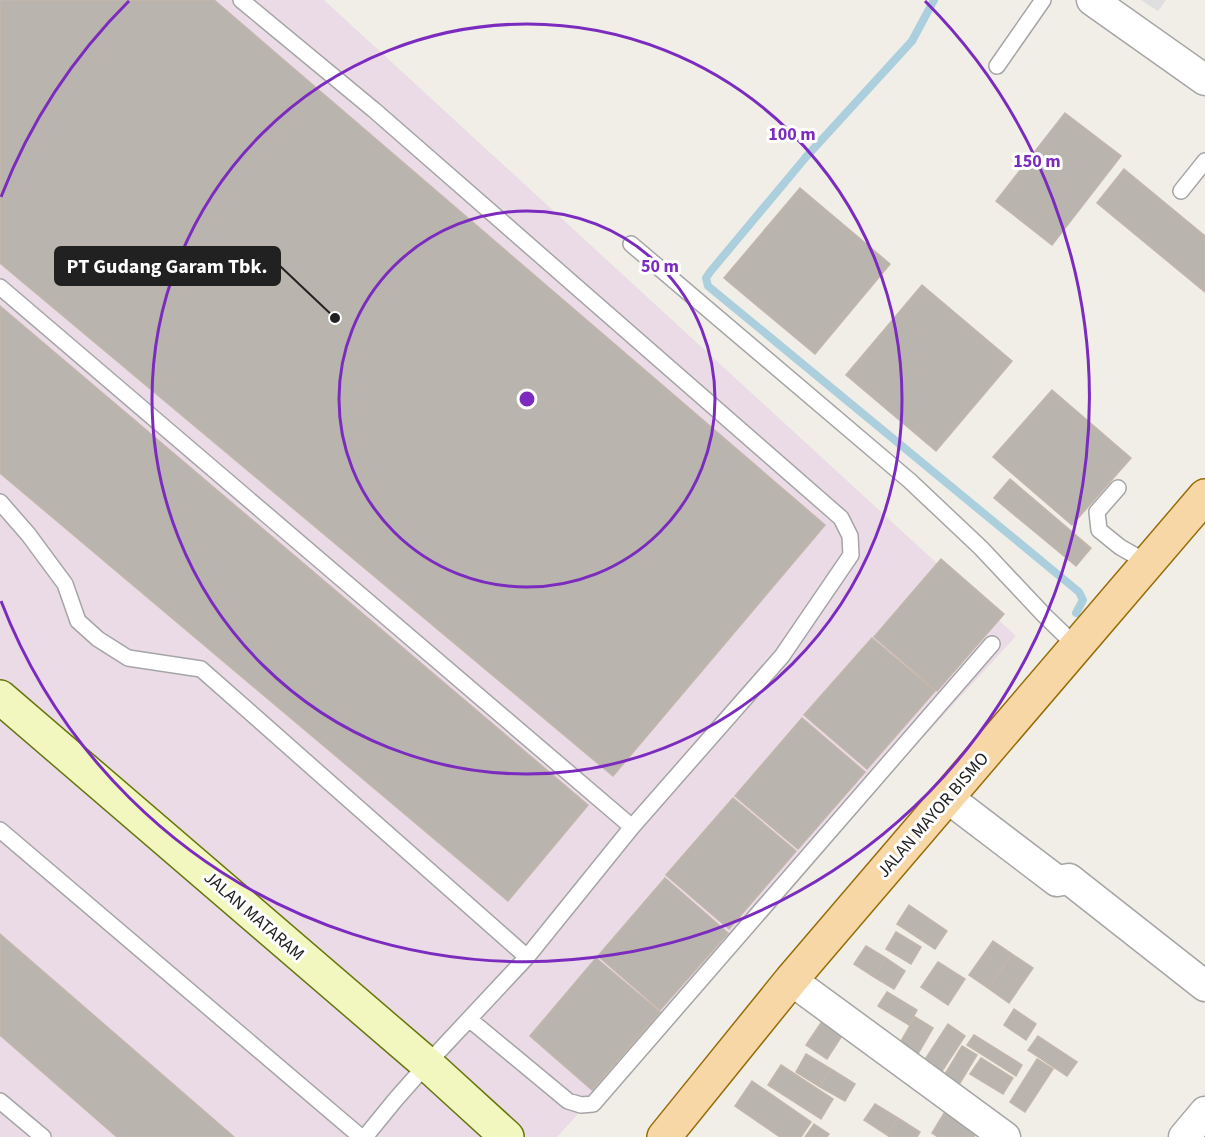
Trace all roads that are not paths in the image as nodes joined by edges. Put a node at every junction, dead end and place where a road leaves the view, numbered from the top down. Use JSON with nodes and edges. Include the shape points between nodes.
{"nodes":[{"id":1,"x":241,"y":0,"type":"edge"},
{"id":2,"x":1043,"y":0,"type":"edge"},
{"id":3,"x":1092,"y":0,"type":"edge"},
{"id":4,"x":998,"y":66,"type":"dead end"},
{"id":5,"x":1205,"y":80,"type":"edge"},
{"id":6,"x":1205,"y":161,"type":"edge"},
{"id":7,"x":1181,"y":191,"type":"dead end"},
{"id":8,"x":631,"y":244,"type":"dead end"},
{"id":9,"x":0,"y":287,"type":"edge"},
{"id":10,"x":1118,"y":488,"type":"dead end"},
{"id":11,"x":1205,"y":496,"type":"edge"},
{"id":12,"x":0,"y":502,"type":"edge"},
{"id":13,"x":1148,"y":563,"type":"junction"},
{"id":14,"x":992,"y":644,"type":"dead end"},
{"id":15,"x":1077,"y":647,"type":"junction"},
{"id":16,"x":0,"y":697,"type":"edge"},
{"id":17,"x":948,"y":798,"type":"junction"},
{"id":18,"x":632,"y":827,"type":"junction"},
{"id":19,"x":3,"y":838,"type":"edge"},
{"id":20,"x":527,"y":957,"type":"junction"},
{"id":21,"x":791,"y":980,"type":"junction"},
{"id":22,"x":1205,"y":986,"type":"edge"},
{"id":23,"x":469,"y":1019,"type":"junction"},
{"id":24,"x":427,"y":1065,"type":"junction"},
{"id":25,"x":0,"y":1101,"type":"edge"},
{"id":26,"x":1205,"y":1112,"type":"edge"},
{"id":27,"x":43,"y":1137,"type":"edge"},
{"id":28,"x":363,"y":1137,"type":"edge"},
{"id":29,"x":507,"y":1137,"type":"edge"},
{"id":30,"x":664,"y":1137,"type":"edge"},
{"id":31,"x":1005,"y":1137,"type":"edge"},
{"id":32,"x":1184,"y":1137,"type":"edge"}],
"edges":[{"from":1,"to":18,"type":"lane","via":[[375,110],[832,510],[850,536],[851,555],[782,656]]},
{"from":2,"to":4,"type":"lane"},
{"from":3,"to":5,"type":"street"},
{"from":6,"to":7,"type":"lane"},
{"from":8,"to":15,"type":"lane","via":[[910,482]]},
{"from":9,"to":18,"type":"lane"},
{"from":10,"to":13,"type":"lane","via":[[1097,512],[1099,530]]},
{"from":11,"to":13,"type":"main road","name":"JALAN MAYOR BISMO"},
{"from":12,"to":20,"type":"lane","via":[[65,584],[78,621],[98,639],[128,658],[201,669]]},
{"from":13,"to":15,"type":"main road","name":"JALAN MAYOR BISMO"},
{"from":14,"to":23,"type":"lane","via":[[593,1104],[568,1101]]},
{"from":15,"to":17,"type":"main road","name":"JALAN MAYOR BISMO"},
{"from":16,"to":24,"type":"main road","name":"JALAN MATARAM"},
{"from":17,"to":21,"type":"main road","name":"JALAN MAYOR BISMO"},
{"from":17,"to":22,"type":"street","via":[[1057,881],[1069,879]]},
{"from":18,"to":20,"type":"lane"},
{"from":19,"to":28,"type":"lane"},
{"from":20,"to":23,"type":"lane"},
{"from":21,"to":30,"type":"main road","name":"JALAN MAYOR BISMO"},
{"from":21,"to":31,"type":"street"},
{"from":23,"to":24,"type":"lane"},
{"from":24,"to":28,"type":"lane"},
{"from":24,"to":29,"type":"main road","name":"JALAN MATARAM"},
{"from":25,"to":27,"type":"lane"},
{"from":26,"to":32,"type":"street"}]}
